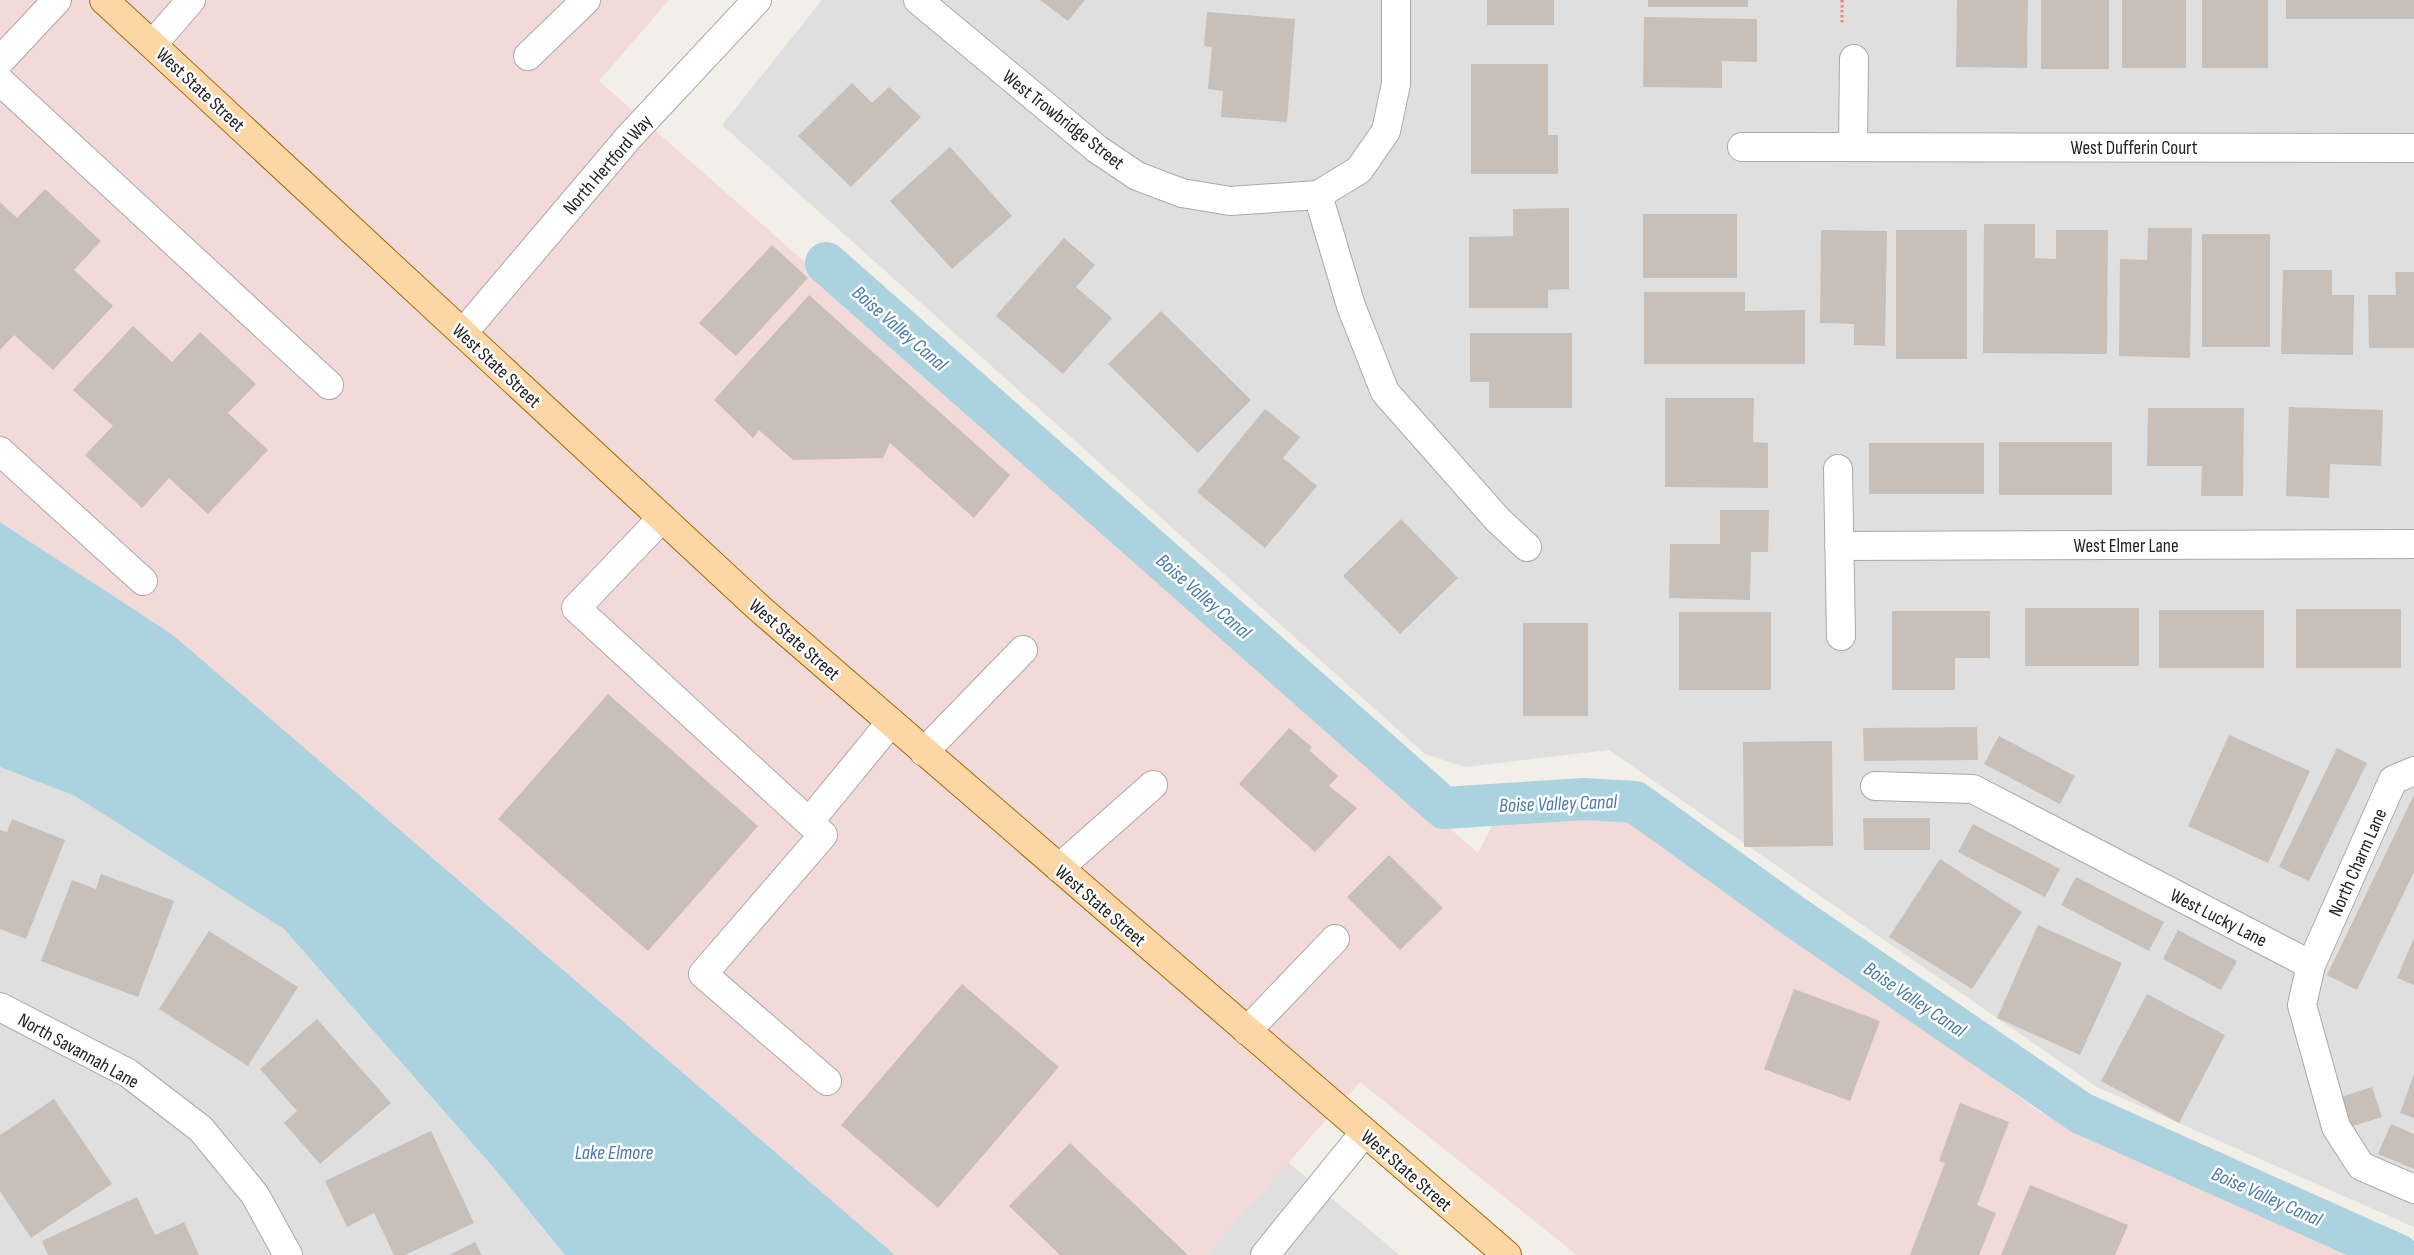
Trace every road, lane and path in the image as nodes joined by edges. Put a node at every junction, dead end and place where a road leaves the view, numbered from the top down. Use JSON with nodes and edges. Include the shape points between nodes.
{"nodes":[{"id":1,"x":57,"y":0,"type":"edge"},
{"id":2,"x":104,"y":0,"type":"edge"},
{"id":3,"x":191,"y":0,"type":"edge"},
{"id":4,"x":586,"y":0,"type":"edge"},
{"id":5,"x":757,"y":0,"type":"edge"},
{"id":6,"x":918,"y":0,"type":"edge"},
{"id":7,"x":1396,"y":0,"type":"edge"},
{"id":8,"x":1842,"y":0,"type":"edge"},
{"id":9,"x":1842,"y":23,"type":"dead end"},
{"id":10,"x":153,"y":44,"type":"junction"},
{"id":11,"x":528,"y":56,"type":"dead end"},
{"id":12,"x":1854,"y":59,"type":"dead end"},
{"id":13,"x":0,"y":61,"type":"edge"},
{"id":14,"x":0,"y":81,"type":"edge"},
{"id":15,"x":1742,"y":146,"type":"dead end"},
{"id":16,"x":1854,"y":147,"type":"junction"},
{"id":17,"x":2414,"y":148,"type":"edge"},
{"id":18,"x":1318,"y":194,"type":"junction"},
{"id":19,"x":463,"y":333,"type":"junction"},
{"id":20,"x":329,"y":385,"type":"dead end"},
{"id":21,"x":0,"y":451,"type":"edge"},
{"id":22,"x":1838,"y":469,"type":"dead end"},
{"id":23,"x":662,"y":518,"type":"junction"},
{"id":24,"x":2414,"y":544,"type":"edge"},
{"id":25,"x":1839,"y":546,"type":"junction"},
{"id":26,"x":1527,"y":547,"type":"dead end"},
{"id":27,"x":142,"y":581,"type":"dead end"},
{"id":28,"x":1841,"y":636,"type":"dead end"},
{"id":29,"x":1023,"y":650,"type":"dead end"},
{"id":30,"x":891,"y":722,"type":"junction"},
{"id":31,"x":924,"y":752,"type":"junction"},
{"id":32,"x":2414,"y":771,"type":"edge"},
{"id":33,"x":1153,"y":785,"type":"dead end"},
{"id":34,"x":1875,"y":786,"type":"dead end"},
{"id":35,"x":809,"y":822,"type":"junction"},
{"id":36,"x":1059,"y":868,"type":"junction"},
{"id":37,"x":1335,"y":939,"type":"dead end"},
{"id":38,"x":2311,"y":965,"type":"junction"},
{"id":39,"x":0,"y":1007,"type":"edge"},
{"id":40,"x":1247,"y":1031,"type":"junction"},
{"id":41,"x":826,"y":1081,"type":"dead end"},
{"id":42,"x":1364,"y":1133,"type":"junction"},
{"id":43,"x":2414,"y":1189,"type":"edge"},
{"id":44,"x":288,"y":1255,"type":"edge"},
{"id":45,"x":1265,"y":1255,"type":"edge"},
{"id":46,"x":1507,"y":1255,"type":"edge"}],
"edges":[{"from":1,"to":13,"type":"street"},
{"from":2,"to":10,"type":"main road","name":"West State Street"},
{"from":3,"to":10,"type":"street"},
{"from":4,"to":11,"type":"street"},
{"from":5,"to":19,"type":"street","name":"North Hertford Way","via":[[629,137]]},
{"from":6,"to":18,"type":"street","name":"West Trowbridge Street","via":[[1097,149],[1137,176],[1182,193],[1230,201]]},
{"from":7,"to":18,"type":"street","via":[[1396,84],[1386,131],[1359,170]]},
{"from":8,"to":9,"type":"path"},
{"from":10,"to":19,"type":"main road","name":"West State Street"},
{"from":12,"to":16,"type":"street"},
{"from":14,"to":20,"type":"street"},
{"from":15,"to":16,"type":"street","name":"West Dufferin Court"},
{"from":16,"to":17,"type":"street","name":"West Dufferin Court"},
{"from":18,"to":26,"type":"street","via":[[1351,306],[1385,392],[1498,520]]},
{"from":19,"to":23,"type":"main road","name":"West State Street"},
{"from":21,"to":27,"type":"street"},
{"from":22,"to":25,"type":"street"},
{"from":23,"to":30,"type":"main road","name":"West State Street","via":[[759,608]]},
{"from":23,"to":35,"type":"street","via":[[576,608]]},
{"from":24,"to":25,"type":"street","name":"West Elmer Lane"},
{"from":25,"to":28,"type":"street"},
{"from":29,"to":31,"type":"street"},
{"from":30,"to":31,"type":"main road","name":"West State Street"},
{"from":30,"to":35,"type":"street"},
{"from":31,"to":36,"type":"main road","name":"West State Street"},
{"from":32,"to":38,"type":"street","name":"North Charm Lane","via":[[2393,780]]},
{"from":33,"to":36,"type":"street"},
{"from":34,"to":38,"type":"street","name":"West Lucky Lane","via":[[1973,789]]},
{"from":35,"to":41,"type":"street","via":[[823,835],[703,974]]},
{"from":36,"to":40,"type":"main road","name":"West State Street"},
{"from":37,"to":40,"type":"street"},
{"from":38,"to":43,"type":"street","via":[[2302,1005],[2336,1127],[2361,1166]]},
{"from":39,"to":44,"type":"street","name":"North Savannah Lane","via":[[128,1073],[201,1129],[255,1195]]},
{"from":40,"to":42,"type":"main road","name":"West State Street"},
{"from":42,"to":45,"type":"street"},
{"from":42,"to":46,"type":"main road","name":"West State Street"}]}
